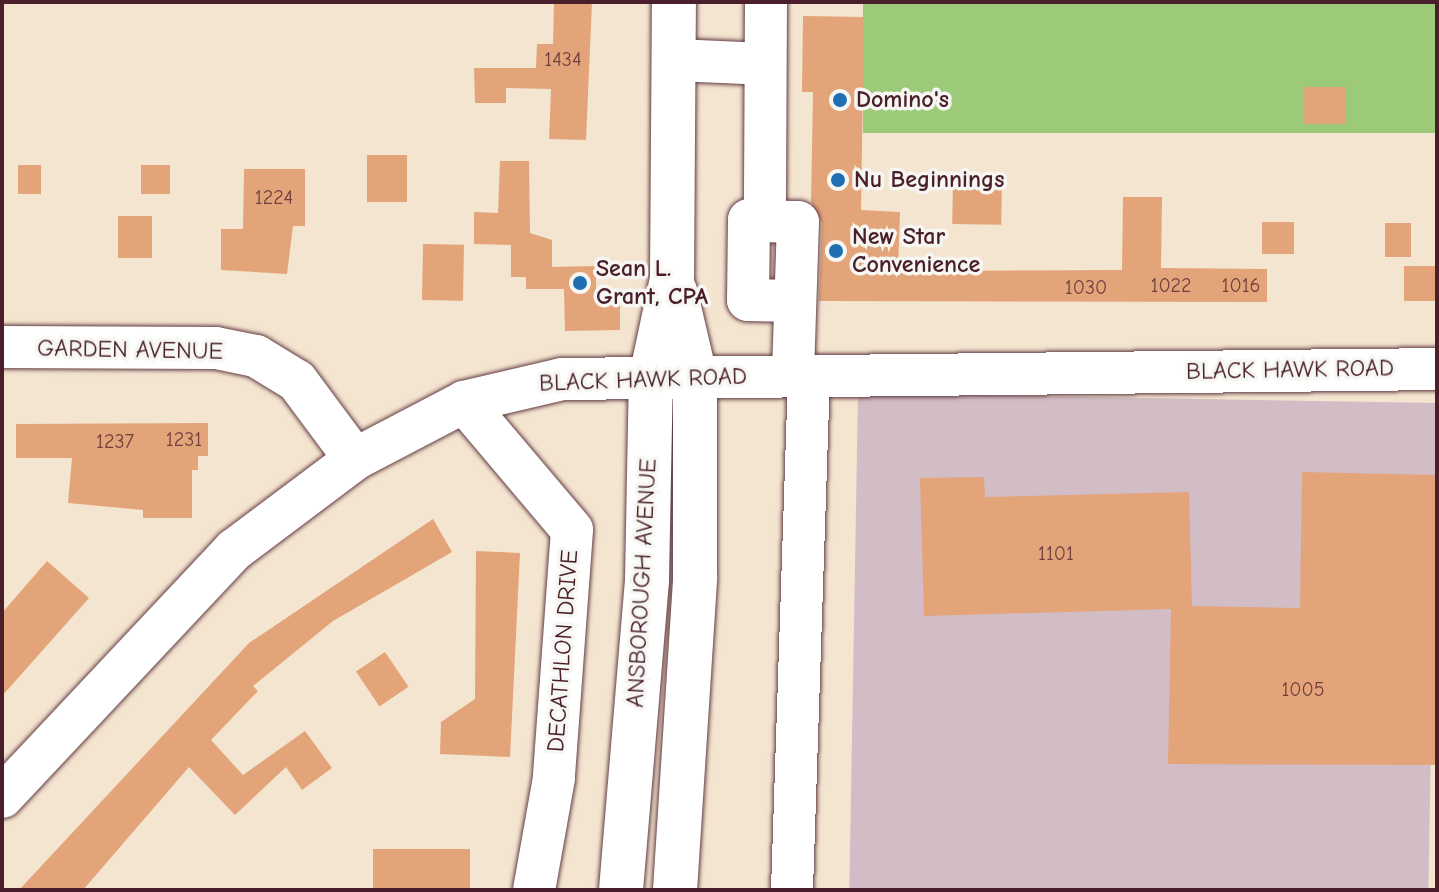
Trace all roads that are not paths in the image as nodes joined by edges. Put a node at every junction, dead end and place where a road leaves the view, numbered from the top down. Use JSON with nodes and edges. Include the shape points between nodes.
{"nodes":[{"id":1,"x":674,"y":2,"type":"edge"},
{"id":2,"x":766,"y":2,"type":"edge"},
{"id":3,"x":674,"y":60,"type":"junction"},
{"id":4,"x":765,"y":64,"type":"junction"},
{"id":5,"x":672,"y":279,"type":"junction"},
{"id":6,"x":2,"y":347,"type":"edge"},
{"id":7,"x":1437,"y":369,"type":"edge"},
{"id":8,"x":695,"y":376,"type":"junction"},
{"id":9,"x":801,"y":376,"type":"junction"},
{"id":10,"x":651,"y":377,"type":"junction"},
{"id":11,"x":464,"y":402,"type":"junction"},
{"id":12,"x":355,"y":459,"type":"junction"},
{"id":13,"x":2,"y":797,"type":"edge"},
{"id":14,"x":534,"y":890,"type":"edge"},
{"id":15,"x":621,"y":890,"type":"edge"},
{"id":16,"x":675,"y":890,"type":"edge"},
{"id":17,"x":792,"y":890,"type":"edge"}],
"edges":[{"from":1,"to":3,"type":"main road","name":"ANSBOROUGH AVENUE"},
{"from":2,"to":4,"type":"street"},
{"from":3,"to":4,"type":"street"},
{"from":3,"to":5,"type":"main road","name":"ANSBOROUGH AVENUE"},
{"from":4,"to":9,"type":"street","via":[[765,221],[798,222],[795,301]]},
{"from":5,"to":8,"type":"main road","name":"ANSBOROUGH AVENUE"},
{"from":5,"to":10,"type":"main road","name":"ANSBOROUGH AVENUE"},
{"from":6,"to":12,"type":"street","name":"GARDEN AVENUE","via":[[216,348],[256,356],[297,381]]},
{"from":7,"to":9,"type":"street","name":"BLACK HAWK ROAD"},
{"from":8,"to":9,"type":"street","name":"BLACK HAWK ROAD"},
{"from":8,"to":10,"type":"street","name":"BLACK HAWK ROAD"},
{"from":8,"to":16,"type":"main road","name":"ANSBOROUGH AVENUE","via":[[695,577]]},
{"from":9,"to":17,"type":"street"},
{"from":10,"to":11,"type":"street","name":"BLACK HAWK ROAD","via":[[562,379]]},
{"from":10,"to":15,"type":"main road","name":"ANSBOROUGH AVENUE","via":[[647,580]]},
{"from":11,"to":12,"type":"street","name":"BLACK HAWK ROAD"},
{"from":11,"to":14,"type":"street","name":"DECATHLON DRIVE","via":[[572,530],[554,778]]},
{"from":12,"to":13,"type":"street","name":"BLACK HAWK ROAD","via":[[202,581]]}]}
